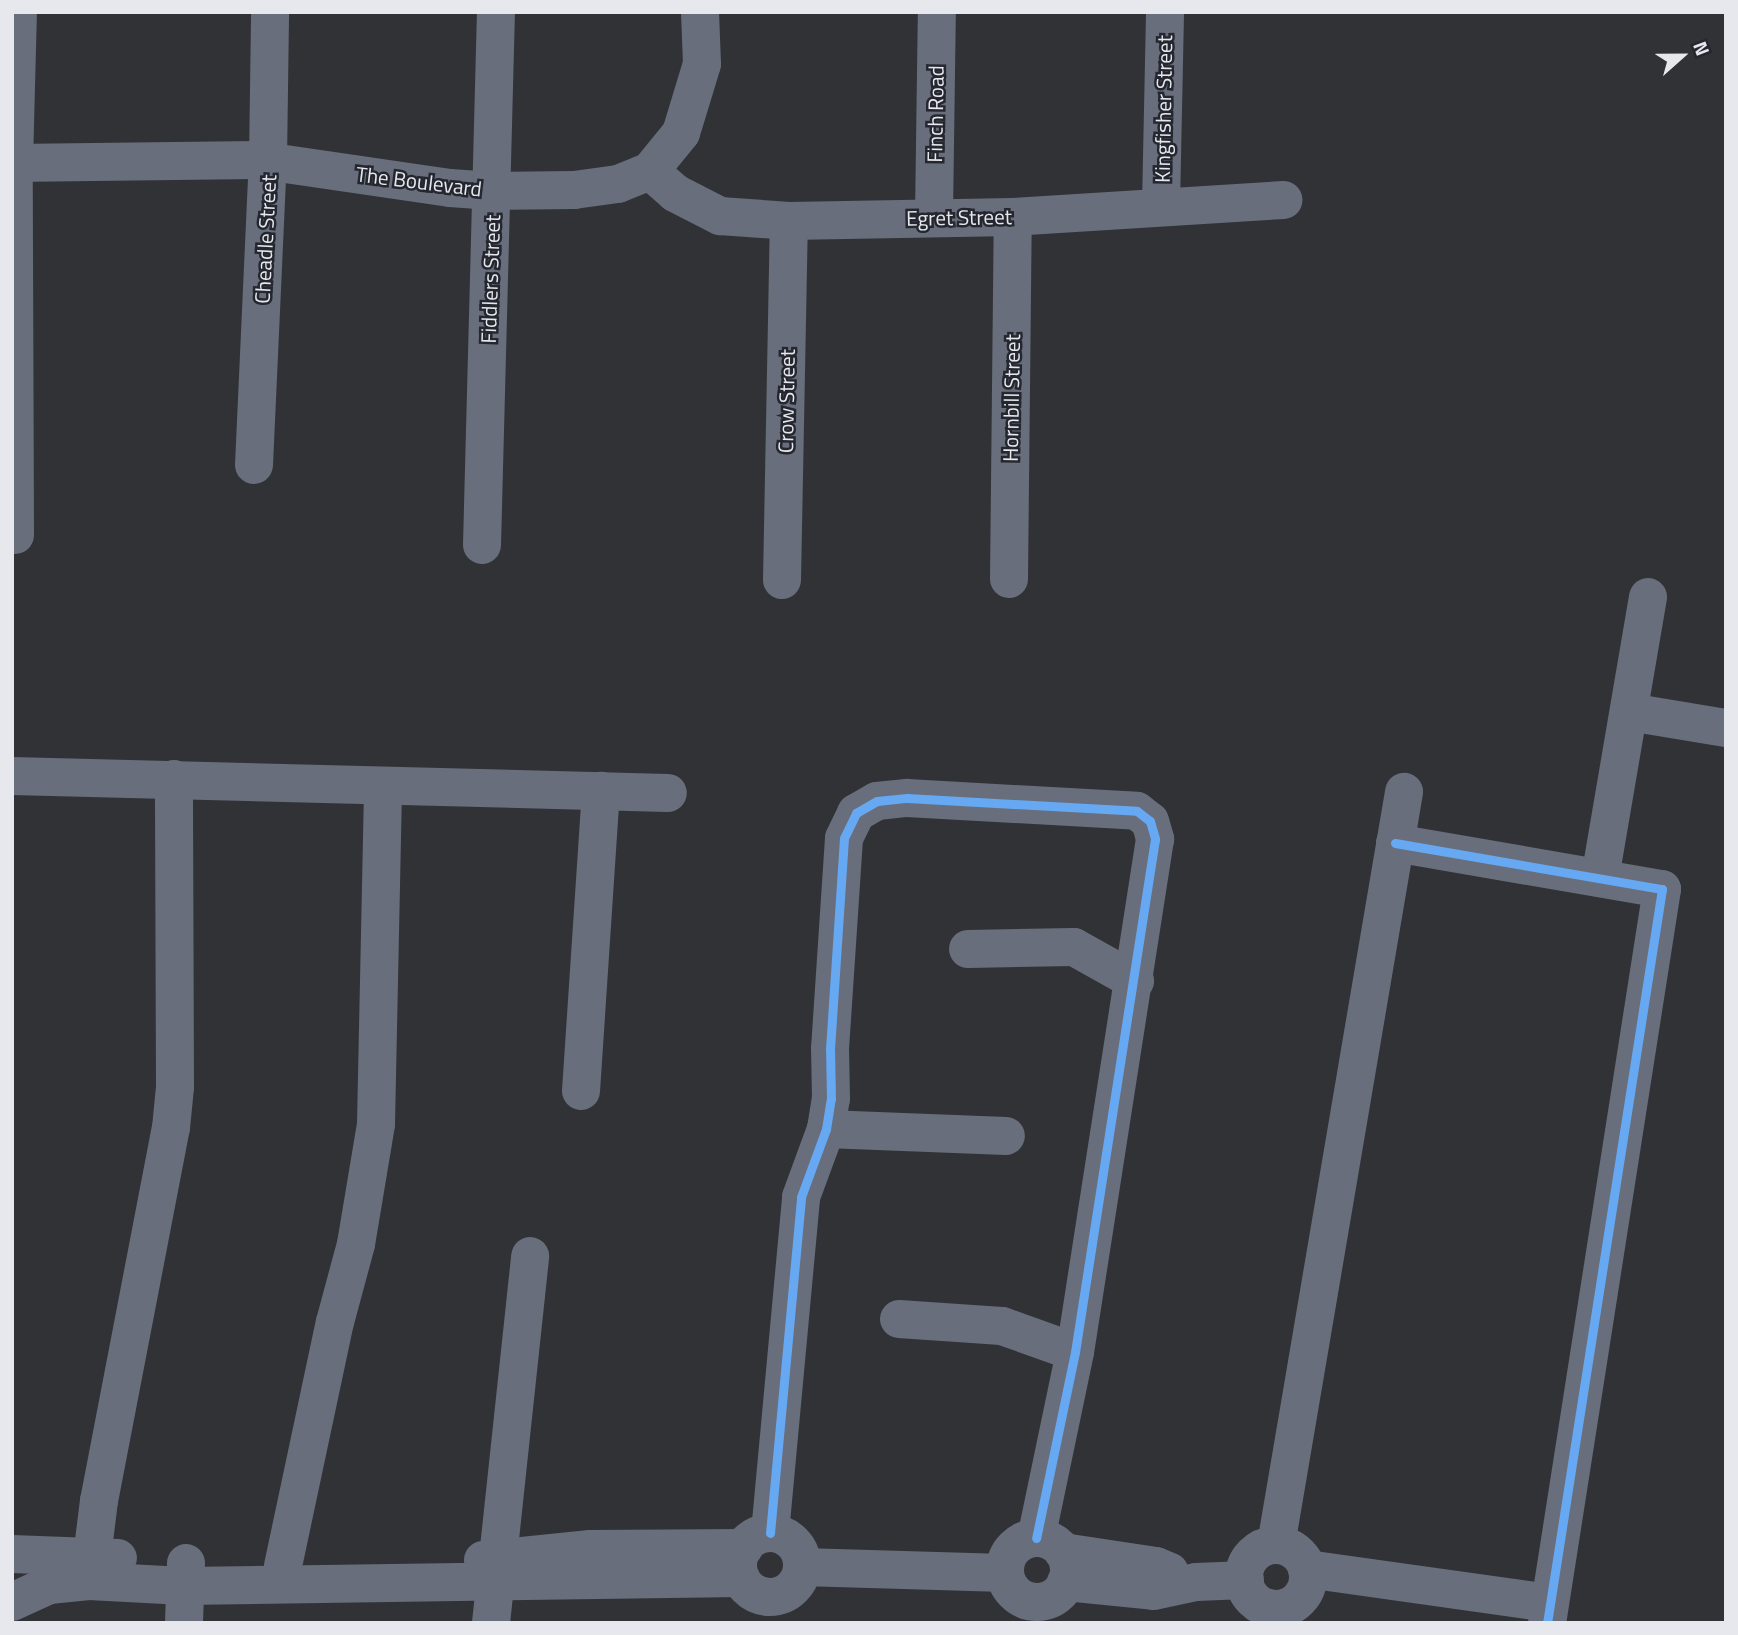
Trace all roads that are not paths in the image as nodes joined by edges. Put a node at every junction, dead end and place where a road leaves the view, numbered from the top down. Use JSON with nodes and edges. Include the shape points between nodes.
{"nodes":[{"id":1,"x":18,"y":12,"type":"edge"},
{"id":2,"x":270,"y":12,"type":"edge"},
{"id":3,"x":496,"y":12,"type":"edge"},
{"id":4,"x":700,"y":12,"type":"edge"},
{"id":5,"x":937,"y":12,"type":"edge"},
{"id":6,"x":1165,"y":12,"type":"edge"},
{"id":7,"x":268,"y":161,"type":"junction"},
{"id":8,"x":13,"y":163,"type":"edge"},
{"id":9,"x":650,"y":171,"type":"junction"},
{"id":10,"x":494,"y":191,"type":"junction"},
{"id":11,"x":1283,"y":200,"type":"dead end"},
{"id":12,"x":1161,"y":205,"type":"junction"},
{"id":13,"x":934,"y":216,"type":"junction"},
{"id":14,"x":1013,"y":217,"type":"junction"},
{"id":15,"x":789,"y":221,"type":"junction"},
{"id":16,"x":254,"y":465,"type":"dead end"},
{"id":17,"x":15,"y":535,"type":"dead end"},
{"id":18,"x":482,"y":545,"type":"dead end"},
{"id":19,"x":1009,"y":579,"type":"dead end"},
{"id":20,"x":782,"y":580,"type":"dead end"},
{"id":21,"x":1648,"y":597,"type":"dead end"},
{"id":22,"x":1629,"y":712,"type":"junction"},
{"id":23,"x":1726,"y":728,"type":"edge"},
{"id":24,"x":12,"y":776,"type":"edge"},
{"id":25,"x":174,"y":779,"type":"junction"},
{"id":26,"x":383,"y":787,"type":"junction"},
{"id":27,"x":601,"y":791,"type":"junction"},
{"id":28,"x":1404,"y":792,"type":"dead end"},
{"id":29,"x":668,"y":793,"type":"dead end"},
{"id":30,"x":1395,"y":843,"type":"junction"},
{"id":31,"x":1600,"y":878,"type":"junction"},
{"id":32,"x":968,"y":949,"type":"dead end"},
{"id":33,"x":1135,"y":981,"type":"junction"},
{"id":34,"x":581,"y":1091,"type":"dead end"},
{"id":35,"x":826,"y":1129,"type":"junction"},
{"id":36,"x":1006,"y":1136,"type":"dead end"},
{"id":37,"x":530,"y":1256,"type":"dead end"},
{"id":38,"x":899,"y":1319,"type":"dead end"},
{"id":39,"x":1075,"y":1352,"type":"junction"},
{"id":40,"x":1276,"y":1545,"type":"junction"},
{"id":41,"x":752,"y":1553,"type":"junction"},
{"id":42,"x":12,"y":1554,"type":"edge"},
{"id":43,"x":1055,"y":1557,"type":"junction"},
{"id":44,"x":283,"y":1566,"type":"junction"},
{"id":45,"x":802,"y":1567,"type":"junction"},
{"id":46,"x":91,"y":1568,"type":"junction"},
{"id":47,"x":1307,"y":1569,"type":"junction"},
{"id":48,"x":496,"y":1572,"type":"junction"},
{"id":49,"x":1245,"y":1580,"type":"junction"},
{"id":50,"x":185,"y":1590,"type":"edge"},
{"id":51,"x":1015,"y":1598,"type":"edge"},
{"id":52,"x":12,"y":1602,"type":"edge"},
{"id":53,"x":774,"y":1609,"type":"edge"},
{"id":54,"x":1549,"y":1613,"type":"edge"},
{"id":55,"x":1271,"y":1616,"type":"edge"},
{"id":56,"x":491,"y":1623,"type":"edge"}],
"edges":[{"from":1,"to":8,"type":"street"},
{"from":2,"to":7,"type":"street","name":"Cheadle Street"},
{"from":3,"to":10,"type":"street","name":"Fiddlers Street"},
{"from":4,"to":9,"type":"street","name":"The Boulevard","via":[[702,64],[697,83],[681,133]]},
{"from":5,"to":13,"type":"street","name":"Finch Road"},
{"from":6,"to":12,"type":"street","name":"Kingfisher Street"},
{"from":7,"to":8,"type":"street","name":"The Boulevard"},
{"from":7,"to":10,"type":"street","name":"The Boulevard"},
{"from":7,"to":16,"type":"street","name":"Cheadle Street"},
{"from":8,"to":17,"type":"street"},
{"from":9,"to":10,"type":"street","name":"The Boulevard","via":[[618,184],[574,190]]},
{"from":9,"to":15,"type":"street","name":"Egret Street","via":[[675,193],[710,212]]},
{"from":10,"to":18,"type":"street","name":"Fiddlers Street"},
{"from":11,"to":12,"type":"street","name":"Egret Street"},
{"from":12,"to":14,"type":"street","name":"Egret Street"},
{"from":13,"to":14,"type":"street","name":"Egret Street"},
{"from":13,"to":15,"type":"street","name":"Egret Street"},
{"from":14,"to":19,"type":"street","name":"Hornbill Street"},
{"from":15,"to":20,"type":"street","name":"Crow Street"},
{"from":21,"to":22,"type":"street"},
{"from":22,"to":23,"type":"street"},
{"from":22,"to":31,"type":"street"},
{"from":24,"to":25,"type":"street"},
{"from":25,"to":26,"type":"street"},
{"from":25,"to":46,"type":"street","via":[[176,1058],[172,1114]]},
{"from":26,"to":27,"type":"street"},
{"from":26,"to":44,"type":"street","via":[[376,1124],[356,1244]]},
{"from":27,"to":29,"type":"street"},
{"from":27,"to":34,"type":"street"},
{"from":28,"to":30,"type":"street"},
{"from":30,"to":31,"type":"street"},
{"from":30,"to":40,"type":"street"},
{"from":31,"to":54,"type":"street","via":[[1662,889]]},
{"from":32,"to":33,"type":"street","via":[[1074,947]]},
{"from":33,"to":35,"type":"street","via":[[1156,839],[1150,821],[1137,811],[907,798],[877,801],[856,813],[844,838]]},
{"from":33,"to":39,"type":"street"},
{"from":35,"to":36,"type":"street"},
{"from":35,"to":41,"type":"street","via":[[801,1197]]},
{"from":37,"to":48,"type":"street"},
{"from":38,"to":39,"type":"street","via":[[1002,1326]]},
{"from":39,"to":43,"type":"street"},
{"from":40,"to":47,"type":"street","via":[[1296,1552]]},
{"from":40,"to":49,"type":"street","via":[[1256,1553],[1245,1570]]},
{"from":41,"to":45,"type":"street","via":[[790,1539]]},
{"from":41,"to":48,"type":"street"},
{"from":41,"to":53,"type":"street","via":[[755,1593]]},
{"from":42,"to":46,"type":"street"},
{"from":43,"to":49,"type":"street","via":[[1156,1566],[1196,1582]]},
{"from":43,"to":51,"type":"street","via":[[1052,1598],[1032,1602]]},
{"from":43,"to":51,"type":"street","via":[[1025,1540],[1009,1553]]},
{"from":44,"to":48,"type":"street"},
{"from":44,"to":50,"type":"street"},
{"from":45,"to":51,"type":"street"},
{"from":45,"to":53,"type":"street","via":[[794,1586]]},
{"from":46,"to":50,"type":"street"},
{"from":46,"to":52,"type":"street"},
{"from":47,"to":54,"type":"street"},
{"from":47,"to":55,"type":"street","via":[[1300,1599]]},
{"from":48,"to":50,"type":"street"},
{"from":48,"to":56,"type":"street"},
{"from":49,"to":55,"type":"street","via":[[1253,1600]]}]}
